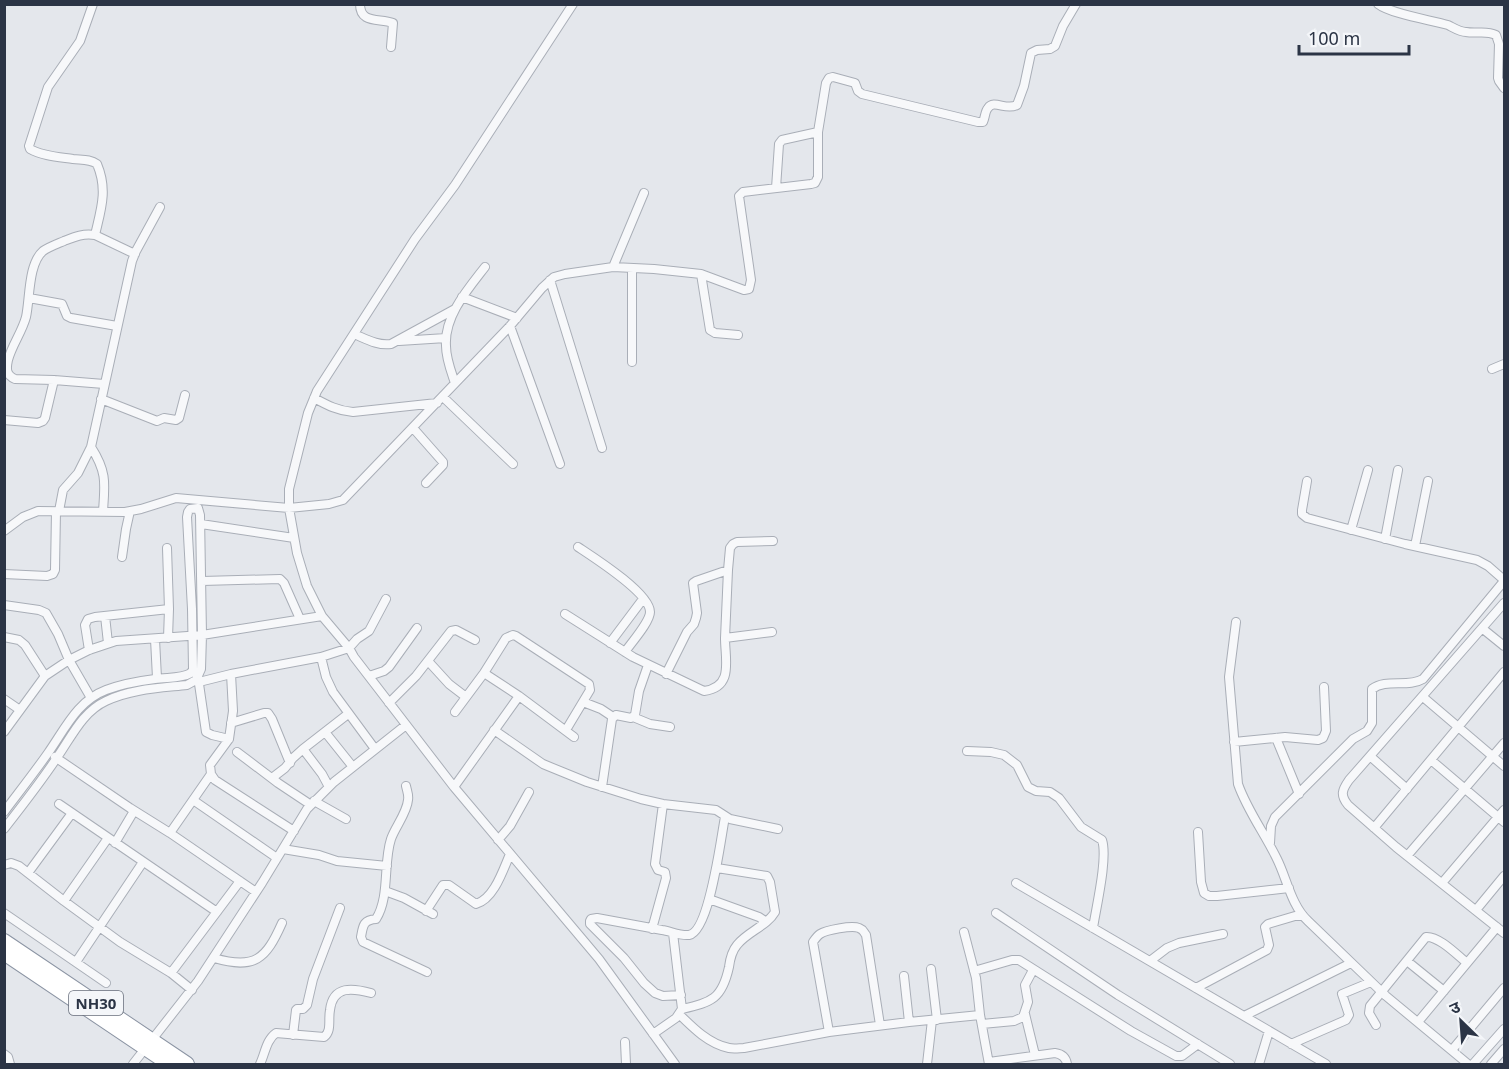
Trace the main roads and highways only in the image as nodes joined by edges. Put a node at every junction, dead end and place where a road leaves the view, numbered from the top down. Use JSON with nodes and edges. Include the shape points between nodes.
{"nodes":[{"id":1,"x":4,"y":941,"type":"edge"},
{"id":2,"x":4,"y":953,"type":"edge"},
{"id":3,"x":152,"y":1053,"type":"edge"},
{"id":4,"x":169,"y":1065,"type":"edge"},
{"id":5,"x":187,"y":1065,"type":"edge"}],
"edges":[{"from":1,"to":3,"type":"highway","number":"NH30"},
{"from":2,"to":3,"type":"highway","number":"NH30"},
{"from":3,"to":4,"type":"highway","number":"NH30"},
{"from":3,"to":5,"type":"highway","number":"NH30"}]}
